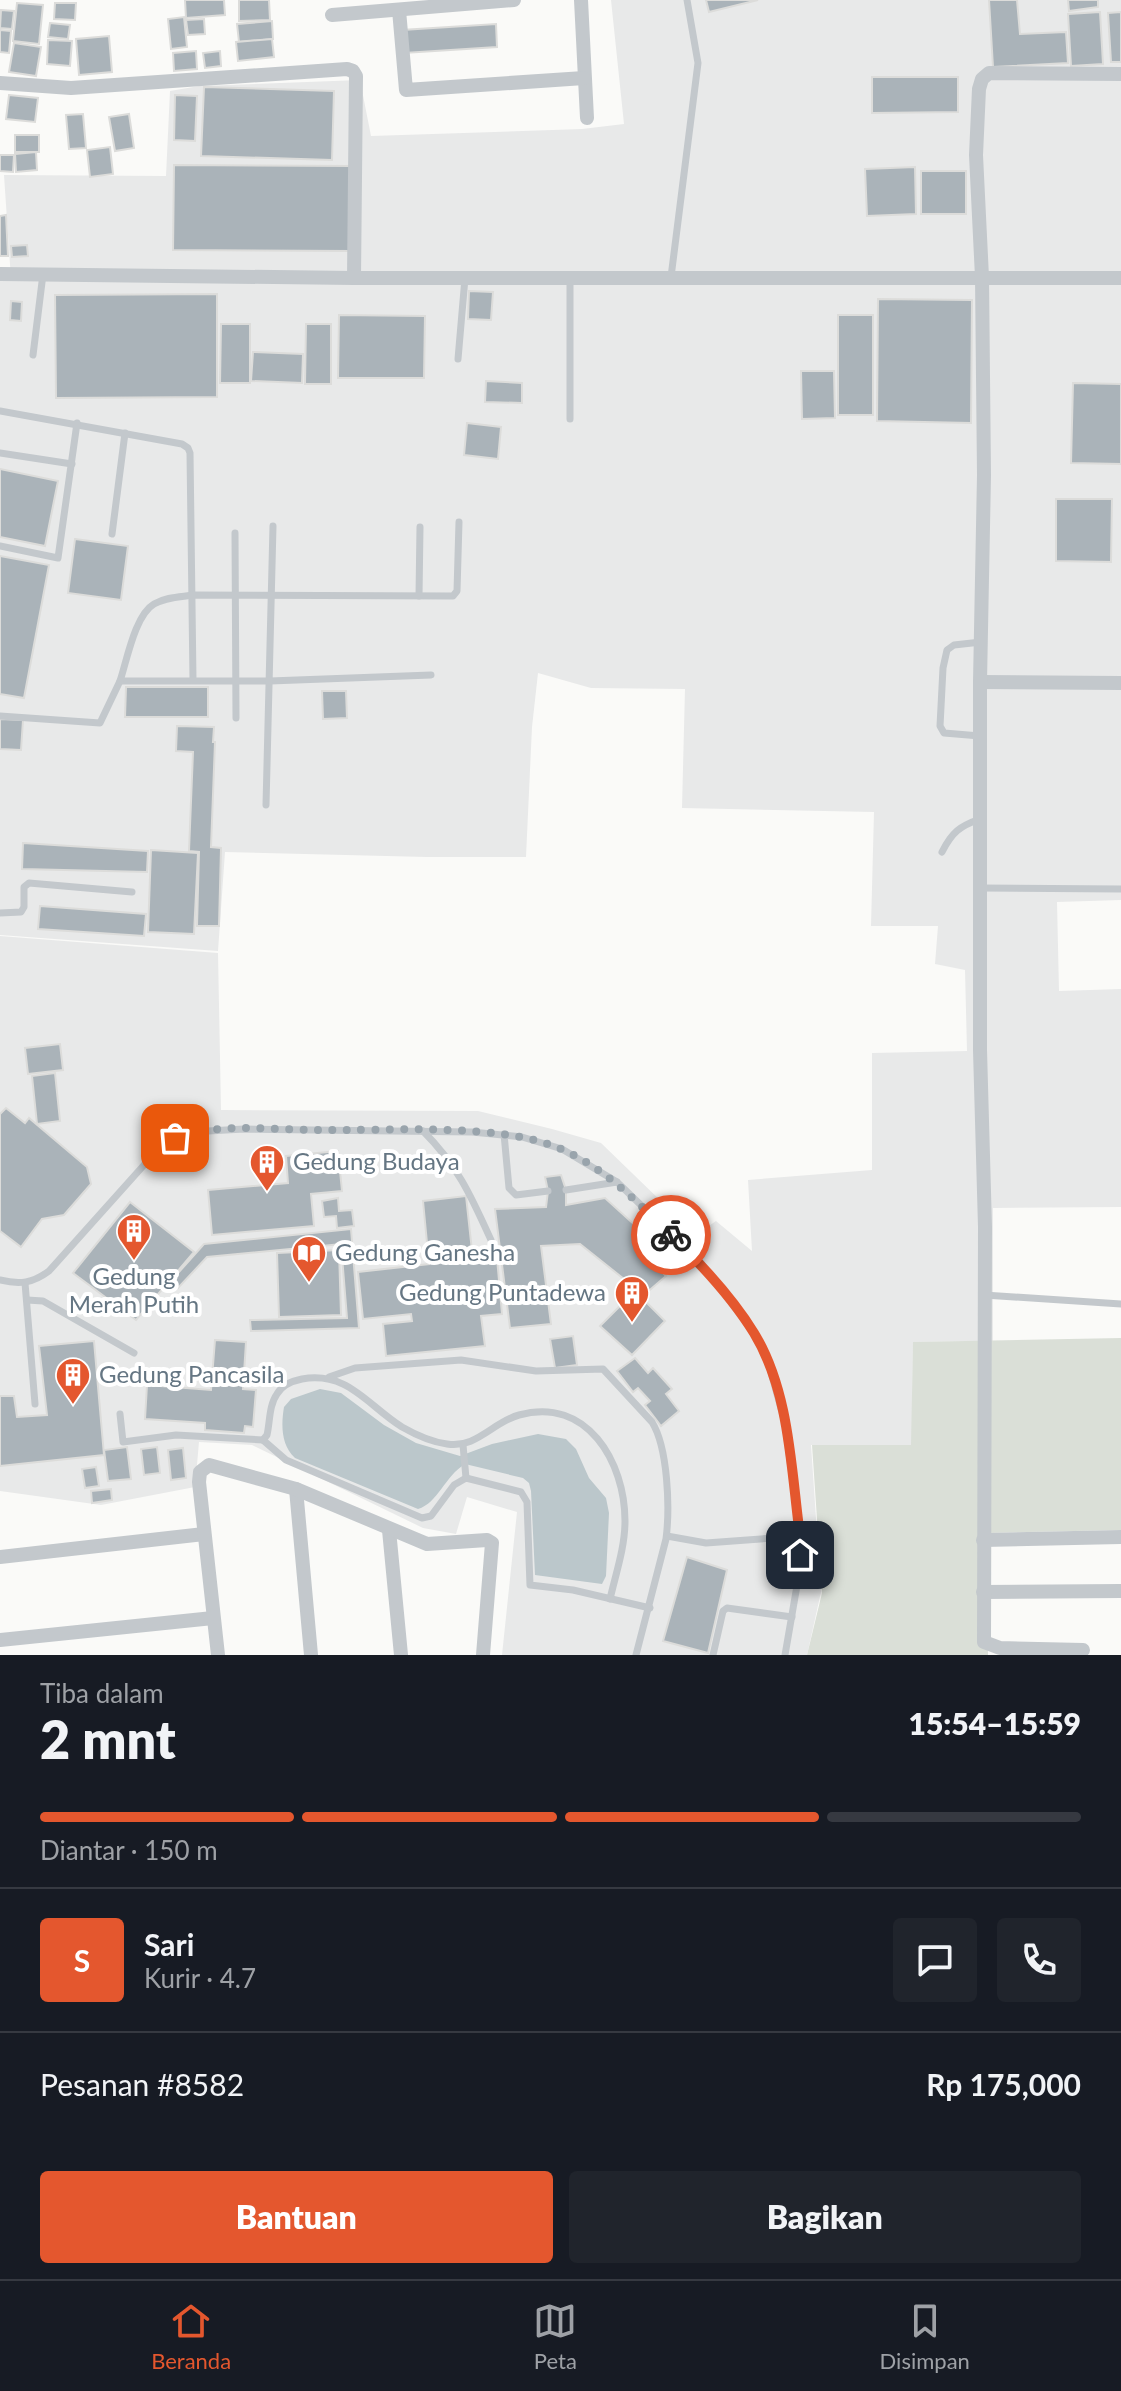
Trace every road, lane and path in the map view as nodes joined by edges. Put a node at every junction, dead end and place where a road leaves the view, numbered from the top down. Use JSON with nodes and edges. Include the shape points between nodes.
{"nodes":[{"id":1,"x":514,"y":0,"type":"edge"},
{"id":2,"x":581,"y":0,"type":"edge"},
{"id":3,"x":687,"y":0,"type":"edge"},
{"id":4,"x":399,"y":10,"type":"junction"},
{"id":5,"x":332,"y":15,"type":"dead end"},
{"id":6,"x":1121,"y":74,"type":"edge"},
{"id":7,"x":584,"y":78,"type":"junction"},
{"id":8,"x":0,"y":83,"type":"edge"},
{"id":9,"x":587,"y":118,"type":"dead end"},
{"id":10,"x":0,"y":274,"type":"edge"},
{"id":11,"x":43,"y":274,"type":"junction"},
{"id":12,"x":570,"y":277,"type":"junction"},
{"id":13,"x":671,"y":277,"type":"junction"},
{"id":14,"x":982,"y":277,"type":"junction"},
{"id":15,"x":354,"y":278,"type":"junction"},
{"id":16,"x":465,"y":278,"type":"junction"},
{"id":17,"x":1121,"y":278,"type":"edge"},
{"id":18,"x":33,"y":355,"type":"dead end"},
{"id":19,"x":458,"y":359,"type":"dead end"},
{"id":20,"x":0,"y":411,"type":"edge"},
{"id":21,"x":570,"y":419,"type":"dead end"},
{"id":22,"x":77,"y":423,"type":"junction"},
{"id":23,"x":125,"y":433,"type":"junction"},
{"id":24,"x":0,"y":453,"type":"edge"},
{"id":25,"x":72,"y":464,"type":"junction"},
{"id":26,"x":459,"y":522,"type":"dead end"},
{"id":27,"x":273,"y":526,"type":"dead end"},
{"id":28,"x":420,"y":527,"type":"dead end"},
{"id":29,"x":235,"y":533,"type":"dead end"},
{"id":30,"x":112,"y":534,"type":"dead end"},
{"id":31,"x":0,"y":546,"type":"edge"},
{"id":32,"x":193,"y":595,"type":"junction"},
{"id":33,"x":235,"y":595,"type":"junction"},
{"id":34,"x":271,"y":595,"type":"junction"},
{"id":35,"x":419,"y":596,"type":"junction"},
{"id":36,"x":981,"y":642,"type":"junction"},
{"id":37,"x":431,"y":675,"type":"dead end"},
{"id":38,"x":193,"y":680,"type":"junction"},
{"id":39,"x":120,"y":681,"type":"junction"},
{"id":40,"x":236,"y":681,"type":"junction"},
{"id":41,"x":270,"y":681,"type":"junction"},
{"id":42,"x":980,"y":682,"type":"junction"},
{"id":43,"x":1121,"y":683,"type":"edge"},
{"id":44,"x":0,"y":716,"type":"edge"},
{"id":45,"x":236,"y":718,"type":"dead end"},
{"id":46,"x":980,"y":736,"type":"junction"},
{"id":47,"x":266,"y":805,"type":"dead end"},
{"id":48,"x":980,"y":819,"type":"junction"},
{"id":49,"x":942,"y":852,"type":"dead end"},
{"id":50,"x":980,"y":888,"type":"junction"},
{"id":51,"x":1121,"y":889,"type":"edge"},
{"id":52,"x":132,"y":892,"type":"dead end"},
{"id":53,"x":0,"y":913,"type":"edge"},
{"id":54,"x":423,"y":1131,"type":"junction"},
{"id":55,"x":504,"y":1134,"type":"junction"},
{"id":56,"x":617,"y":1182,"type":"junction"},
{"id":57,"x":566,"y":1190,"type":"dead end"},
{"id":58,"x":548,"y":1191,"type":"dead end"},
{"id":59,"x":491,"y":1240,"type":"dead end"},
{"id":60,"x":0,"y":1280,"type":"edge"},
{"id":61,"x":25,"y":1283,"type":"junction"},
{"id":62,"x":984,"y":1295,"type":"junction"},
{"id":63,"x":27,"y":1300,"type":"junction"},
{"id":64,"x":1121,"y":1304,"type":"edge"},
{"id":65,"x":134,"y":1353,"type":"dead end"},
{"id":66,"x":329,"y":1377,"type":"junction"},
{"id":67,"x":35,"y":1404,"type":"dead end"},
{"id":68,"x":120,"y":1414,"type":"dead end"},
{"id":69,"x":263,"y":1440,"type":"junction"},
{"id":70,"x":462,"y":1448,"type":"junction"},
{"id":71,"x":466,"y":1474,"type":"junction"},
{"id":72,"x":296,"y":1489,"type":"junction"},
{"id":73,"x":389,"y":1530,"type":"junction"},
{"id":74,"x":204,"y":1534,"type":"junction"},
{"id":75,"x":667,"y":1536,"type":"junction"},
{"id":76,"x":800,"y":1536,"type":"junction"},
{"id":77,"x":1121,"y":1537,"type":"edge"},
{"id":78,"x":983,"y":1540,"type":"junction"},
{"id":79,"x":0,"y":1557,"type":"edge"},
{"id":80,"x":1121,"y":1591,"type":"edge"},
{"id":81,"x":983,"y":1592,"type":"junction"},
{"id":82,"x":610,"y":1599,"type":"junction"},
{"id":83,"x":650,"y":1608,"type":"junction"},
{"id":84,"x":792,"y":1617,"type":"junction"},
{"id":85,"x":213,"y":1618,"type":"junction"},
{"id":86,"x":0,"y":1640,"type":"edge"},
{"id":87,"x":1083,"y":1650,"type":"dead end"},
{"id":88,"x":218,"y":1655,"type":"edge"},
{"id":89,"x":311,"y":1655,"type":"edge"},
{"id":90,"x":401,"y":1655,"type":"edge"},
{"id":91,"x":483,"y":1655,"type":"edge"},
{"id":92,"x":636,"y":1655,"type":"edge"},
{"id":93,"x":713,"y":1655,"type":"edge"},
{"id":94,"x":785,"y":1655,"type":"edge"}],
"edges":[{"from":1,"to":4,"type":"street"},
{"from":2,"to":7,"type":"street"},
{"from":3,"to":13,"type":"lane","via":[[698,63]]},
{"from":4,"to":5,"type":"street"},
{"from":4,"to":7,"type":"street","via":[[406,90]]},
{"from":6,"to":14,"type":"street","via":[[1000,71],[982,79],[976,155]]},
{"from":7,"to":9,"type":"street"},
{"from":8,"to":15,"type":"street","via":[[71,88],[353,71]]},
{"from":10,"to":11,"type":"street"},
{"from":11,"to":15,"type":"street"},
{"from":11,"to":18,"type":"lane"},
{"from":12,"to":13,"type":"street"},
{"from":12,"to":16,"type":"street"},
{"from":12,"to":21,"type":"lane"},
{"from":13,"to":14,"type":"street"},
{"from":14,"to":17,"type":"street"},
{"from":14,"to":36,"type":"street"},
{"from":15,"to":16,"type":"street"},
{"from":16,"to":19,"type":"lane"},
{"from":20,"to":22,"type":"lane"},
{"from":22,"to":23,"type":"lane"},
{"from":22,"to":25,"type":"lane"},
{"from":23,"to":30,"type":"lane"},
{"from":23,"to":32,"type":"lane","via":[[188,448]]},
{"from":24,"to":25,"type":"lane"},
{"from":25,"to":31,"type":"lane","via":[[58,558]]},
{"from":26,"to":35,"type":"lane","via":[[457,591],[447,598]]},
{"from":27,"to":34,"type":"lane"},
{"from":28,"to":35,"type":"lane"},
{"from":29,"to":33,"type":"lane"},
{"from":32,"to":33,"type":"lane"},
{"from":32,"to":38,"type":"lane"},
{"from":32,"to":39,"type":"lane","via":[[167,598],[141,617]]},
{"from":33,"to":34,"type":"lane"},
{"from":33,"to":40,"type":"lane"},
{"from":34,"to":35,"type":"lane"},
{"from":34,"to":41,"type":"lane"},
{"from":36,"to":42,"type":"street"},
{"from":36,"to":46,"type":"lane","via":[[947,650],[940,726],[944,733]]},
{"from":37,"to":41,"type":"lane"},
{"from":38,"to":39,"type":"lane"},
{"from":38,"to":40,"type":"lane"},
{"from":39,"to":44,"type":"lane","via":[[100,723]]},
{"from":40,"to":41,"type":"lane"},
{"from":40,"to":45,"type":"lane"},
{"from":41,"to":47,"type":"lane"},
{"from":42,"to":43,"type":"street"},
{"from":42,"to":46,"type":"street"},
{"from":46,"to":48,"type":"street"},
{"from":48,"to":49,"type":"lane","via":[[951,834]]},
{"from":48,"to":50,"type":"street"},
{"from":50,"to":51,"type":"lane"},
{"from":50,"to":62,"type":"street"},
{"from":52,"to":53,"type":"lane","via":[[29,883],[21,912]]},
{"from":54,"to":55,"type":"lane"},
{"from":54,"to":59,"type":"lane","via":[[464,1182]]},
{"from":54,"to":61,"type":"lane","via":[[190,1132],[144,1165],[49,1271]]},
{"from":55,"to":56,"type":"lane","via":[[562,1149]]},
{"from":55,"to":58,"type":"lane","via":[[511,1193]]},
{"from":56,"to":57,"type":"lane"},
{"from":56,"to":76,"type":"lane","via":[[701,1263],[754,1333],[785,1423]]},
{"from":60,"to":61,"type":"lane"},
{"from":61,"to":63,"type":"lane"},
{"from":62,"to":64,"type":"lane"},
{"from":62,"to":78,"type":"street"},
{"from":63,"to":65,"type":"lane","via":[[43,1301]]},
{"from":63,"to":67,"type":"lane"},
{"from":66,"to":69,"type":"lane","via":[[292,1381],[277,1393]]},
{"from":66,"to":70,"type":"lane","via":[[418,1435]]},
{"from":66,"to":75,"type":"lane","via":[[355,1368],[461,1360],[536,1371],[603,1369],[658,1432]]},
{"from":68,"to":69,"type":"lane","via":[[123,1442],[176,1435]]},
{"from":69,"to":71,"type":"lane","via":[[286,1460],[422,1518],[431,1516]]},
{"from":70,"to":71,"type":"lane"},
{"from":70,"to":82,"type":"lane","via":[[517,1415],[569,1417],[588,1427],[612,1459],[625,1508]]},
{"from":71,"to":82,"type":"lane","via":[[525,1495],[530,1585]]},
{"from":72,"to":73,"type":"street"},
{"from":72,"to":74,"type":"street","via":[[209,1465],[200,1472]]},
{"from":72,"to":89,"type":"street"},
{"from":73,"to":90,"type":"street"},
{"from":73,"to":91,"type":"street","via":[[427,1544],[492,1543]]},
{"from":74,"to":79,"type":"street"},
{"from":74,"to":85,"type":"street"},
{"from":75,"to":76,"type":"lane","via":[[706,1543]]},
{"from":75,"to":83,"type":"lane"},
{"from":76,"to":84,"type":"lane"},
{"from":77,"to":78,"type":"street"},
{"from":78,"to":81,"type":"street"},
{"from":80,"to":81,"type":"street"},
{"from":81,"to":87,"type":"street","via":[[984,1642],[990,1646]]},
{"from":82,"to":83,"type":"lane"},
{"from":83,"to":92,"type":"lane"},
{"from":84,"to":93,"type":"lane","via":[[727,1608]]},
{"from":84,"to":94,"type":"lane"},
{"from":85,"to":86,"type":"street"},
{"from":85,"to":88,"type":"street"}]}
